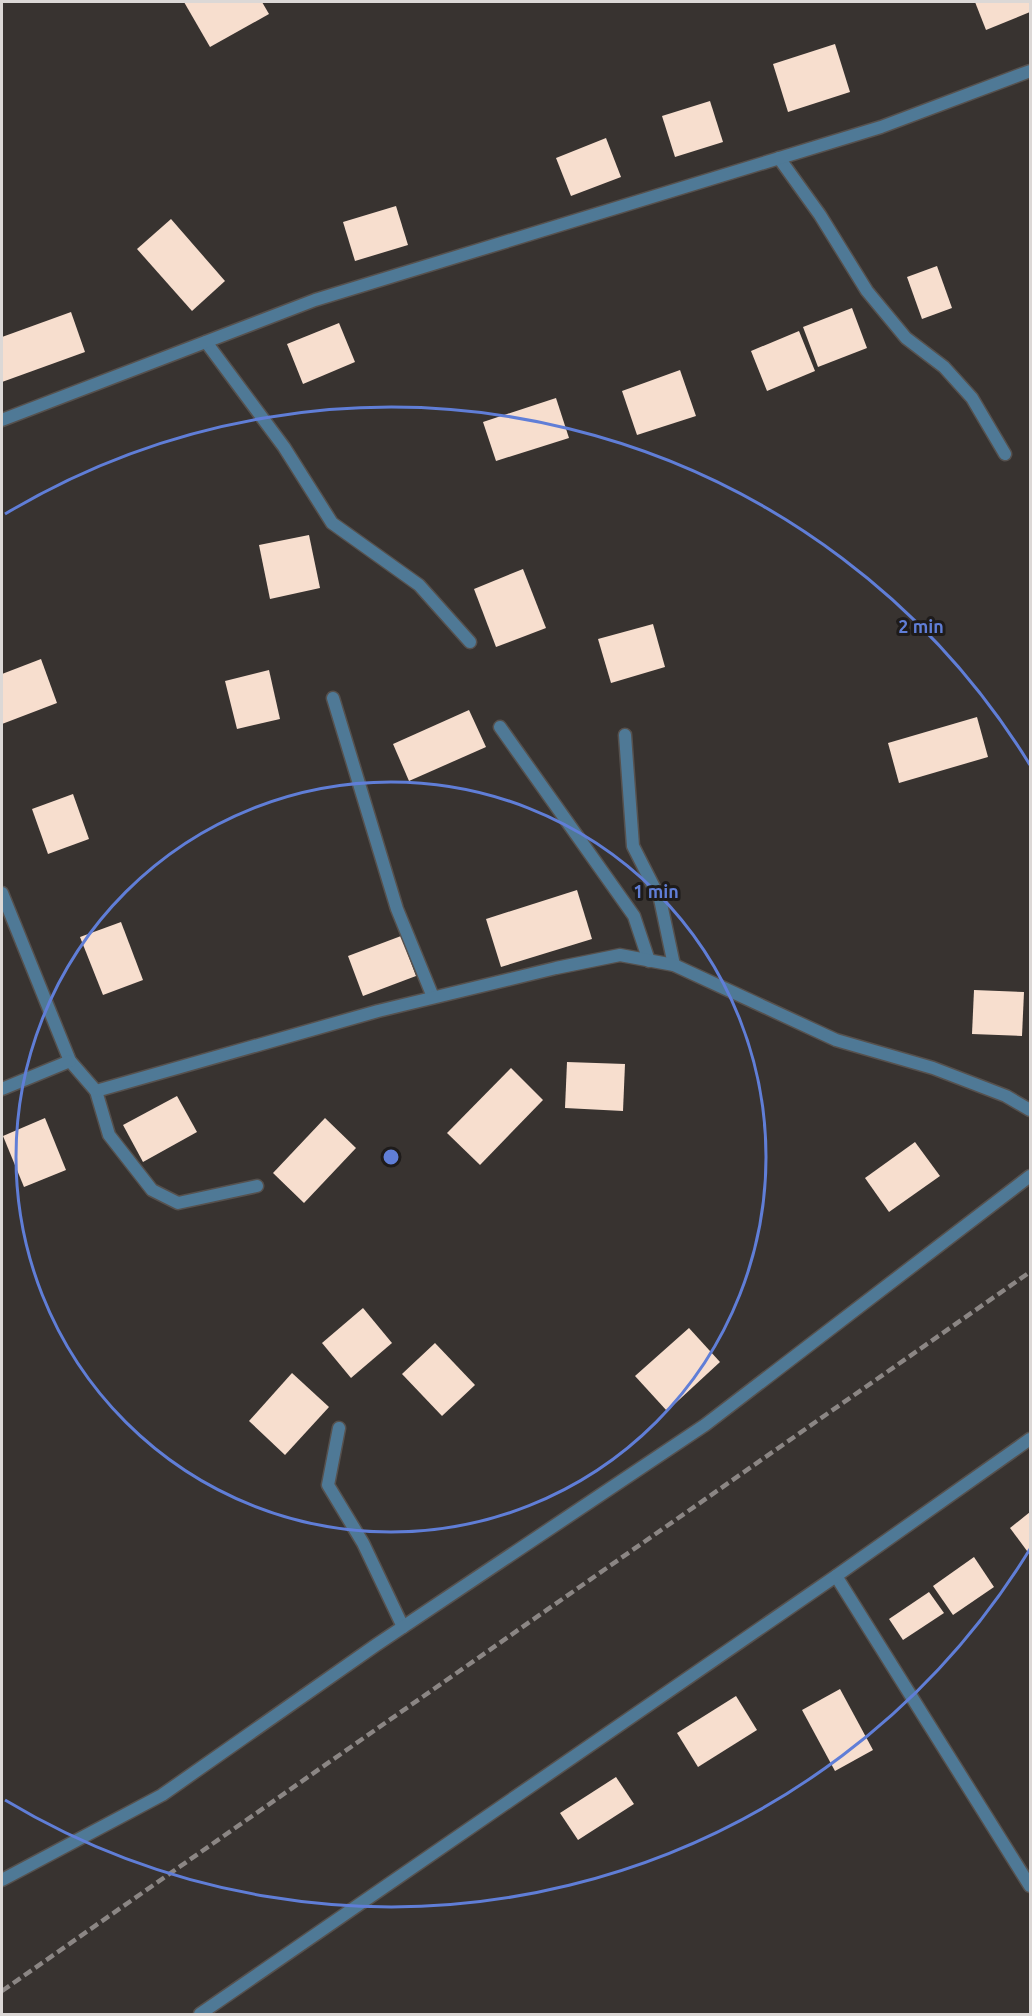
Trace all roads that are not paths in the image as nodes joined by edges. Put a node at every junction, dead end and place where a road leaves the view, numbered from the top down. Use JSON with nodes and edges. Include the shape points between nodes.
{"nodes":[{"id":1,"x":1030,"y":71,"type":"edge"},
{"id":2,"x":779,"y":158,"type":"junction"},
{"id":3,"x":206,"y":342,"type":"junction"},
{"id":4,"x":2,"y":420,"type":"edge"},
{"id":5,"x":1005,"y":454,"type":"dead end"},
{"id":6,"x":470,"y":642,"type":"dead end"},
{"id":7,"x":333,"y":698,"type":"dead end"},
{"id":8,"x":500,"y":727,"type":"dead end"},
{"id":9,"x":625,"y":735,"type":"dead end"},
{"id":10,"x":2,"y":893,"type":"edge"},
{"id":11,"x":649,"y":961,"type":"junction"},
{"id":12,"x":674,"y":965,"type":"junction"},
{"id":13,"x":433,"y":997,"type":"junction"},
{"id":14,"x":70,"y":1062,"type":"junction"},
{"id":15,"x":2,"y":1089,"type":"edge"},
{"id":16,"x":96,"y":1091,"type":"junction"},
{"id":17,"x":1030,"y":1110,"type":"edge"},
{"id":18,"x":1030,"y":1176,"type":"edge"},
{"id":19,"x":257,"y":1186,"type":"dead end"},
{"id":20,"x":339,"y":1428,"type":"dead end"},
{"id":21,"x":1030,"y":1439,"type":"edge"},
{"id":22,"x":836,"y":1576,"type":"junction"},
{"id":23,"x":404,"y":1627,"type":"junction"},
{"id":24,"x":2,"y":1880,"type":"edge"},
{"id":25,"x":1030,"y":1886,"type":"edge"},
{"id":26,"x":200,"y":2014,"type":"edge"}],
"edges":[{"from":1,"to":2,"type":"street","via":[[881,127]]},
{"from":2,"to":3,"type":"street","via":[[315,300]]},
{"from":2,"to":5,"type":"street","via":[[867,291],[906,338],[944,367],[972,398]]},
{"from":3,"to":4,"type":"street"},
{"from":3,"to":6,"type":"street","via":[[284,447],[332,523],[419,585]]},
{"from":7,"to":13,"type":"street","via":[[398,909]]},
{"from":8,"to":11,"type":"street","via":[[634,916]]},
{"from":9,"to":12,"type":"street","via":[[633,846],[660,899]]},
{"from":10,"to":14,"type":"street"},
{"from":11,"to":12,"type":"street"},
{"from":11,"to":13,"type":"street","via":[[620,955]]},
{"from":12,"to":17,"type":"street","via":[[836,1040],[933,1068],[1006,1096]]},
{"from":13,"to":16,"type":"street"},
{"from":14,"to":15,"type":"street"},
{"from":14,"to":16,"type":"street"},
{"from":16,"to":19,"type":"street","via":[[110,1135],[152,1190],[178,1203]]},
{"from":18,"to":23,"type":"street","via":[[705,1425]]},
{"from":20,"to":23,"type":"street","via":[[328,1485],[363,1543]]},
{"from":21,"to":22,"type":"street"},
{"from":22,"to":25,"type":"street"},
{"from":22,"to":26,"type":"street"},
{"from":23,"to":24,"type":"street","via":[[162,1795]]}]}
